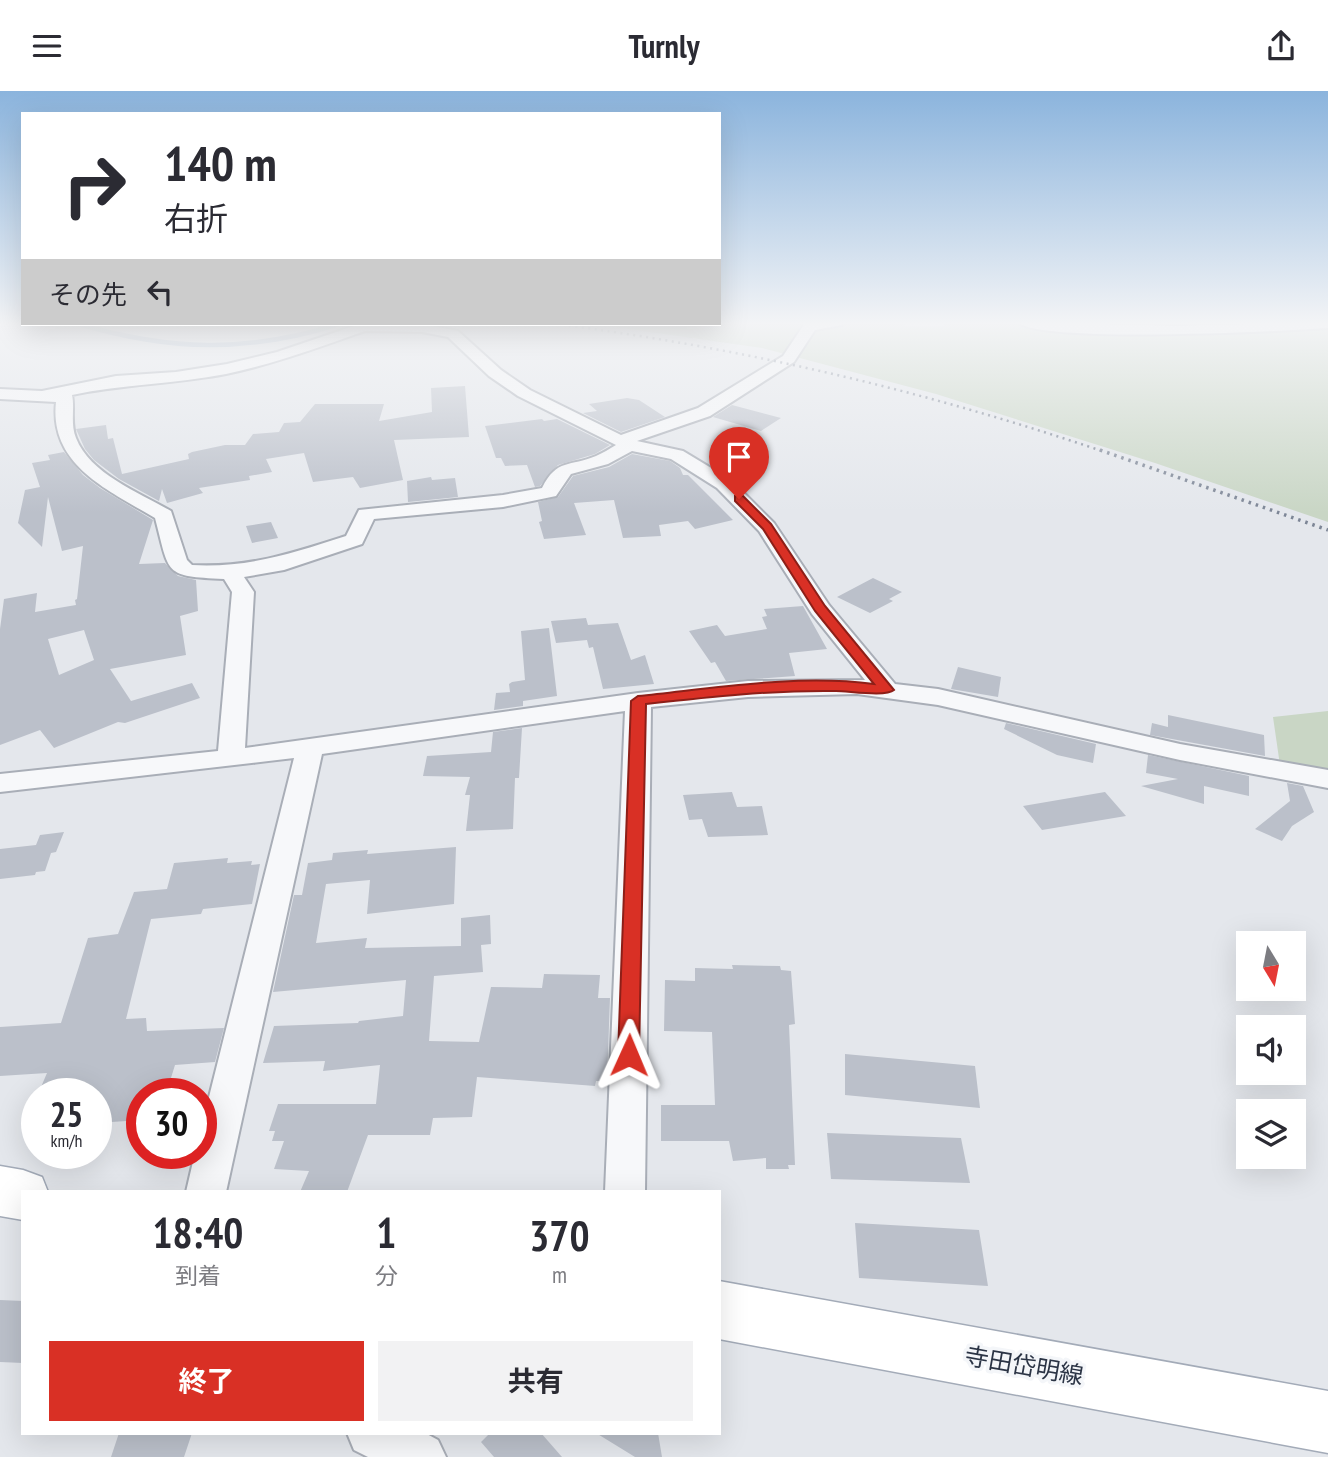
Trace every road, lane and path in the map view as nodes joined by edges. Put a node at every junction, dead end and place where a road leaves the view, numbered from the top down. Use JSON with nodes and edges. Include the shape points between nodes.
{"nodes":[{"id":1,"x":92,"y":386,"type":"edge"},
{"id":2,"x":513,"y":386,"type":"edge"},
{"id":3,"x":747,"y":386,"type":"edge"},
{"id":4,"x":0,"y":394,"type":"edge"},
{"id":5,"x":46,"y":395,"type":"junction"},
{"id":6,"x":625,"y":443,"type":"junction"},
{"id":7,"x":231,"y":573,"type":"junction"},
{"id":8,"x":887,"y":690,"type":"junction"},
{"id":9,"x":638,"y":701,"type":"junction"},
{"id":10,"x":310,"y":747,"type":"junction"},
{"id":11,"x":230,"y":758,"type":"junction"},
{"id":12,"x":1328,"y":779,"type":"edge"},
{"id":13,"x":0,"y":783,"type":"edge"},
{"id":14,"x":206,"y":1190,"type":"edge"},
{"id":15,"x":625,"y":1190,"type":"edge"},
{"id":16,"x":0,"y":1191,"type":"edge"},
{"id":17,"x":21,"y":1195,"type":"edge"},
{"id":18,"x":721,"y":1310,"type":"edge"},
{"id":19,"x":1328,"y":1422,"type":"edge"},
{"id":20,"x":375,"y":1435,"type":"edge"},
{"id":21,"x":421,"y":1457,"type":"edge"}],
"edges":[{"from":1,"to":5,"type":"street"},
{"from":2,"to":6,"type":"street"},
{"from":3,"to":6,"type":"street","via":[[705,412]]},
{"from":4,"to":5,"type":"street"},
{"from":5,"to":7,"type":"street","via":[[65,397],[66,439],[76,457],[164,515],[177,562],[186,571]]},
{"from":6,"to":7,"type":"street","via":[[602,460],[564,470],[549,492],[503,501],[366,513],[355,540],[276,565]]},
{"from":6,"to":8,"type":"street","via":[[677,455],[723,484],[755,514],[820,608]]},
{"from":7,"to":11,"type":"street","via":[[243,592]]},
{"from":8,"to":9,"type":"street","via":[[805,686]]},
{"from":8,"to":12,"type":"street"},
{"from":9,"to":10,"type":"street"},
{"from":9,"to":15,"type":"street"},
{"from":10,"to":11,"type":"street"},
{"from":10,"to":14,"type":"street"},
{"from":11,"to":13,"type":"street"},
{"from":16,"to":17,"type":"main road"},
{"from":18,"to":19,"type":"main road","name":"寺田岱明線"},
{"from":20,"to":21,"type":"street"}]}
